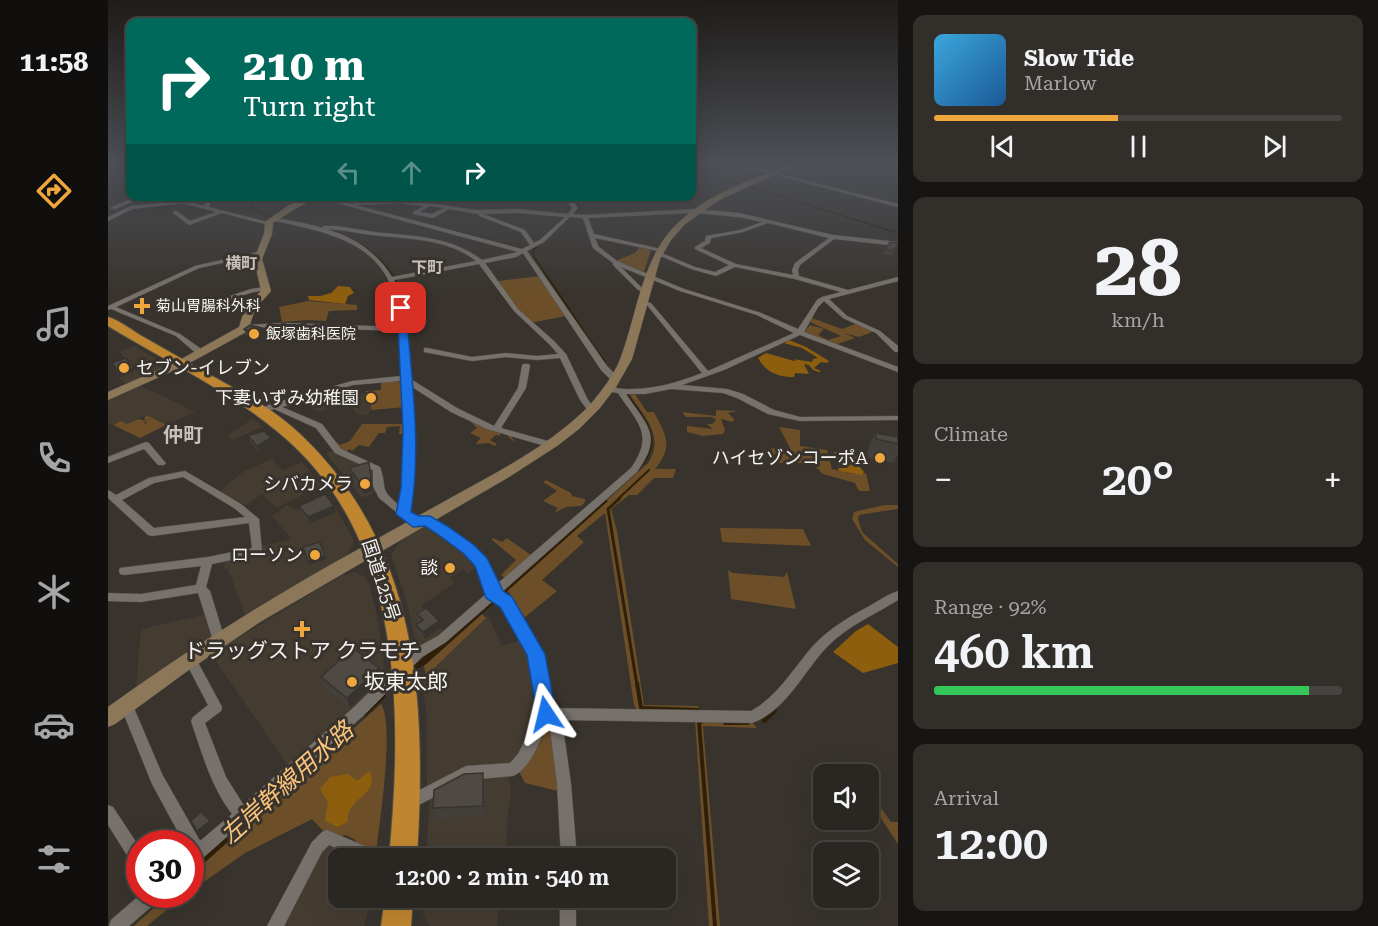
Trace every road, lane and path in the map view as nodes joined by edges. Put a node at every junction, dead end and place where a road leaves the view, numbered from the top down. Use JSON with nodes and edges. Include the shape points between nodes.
{"nodes":[{"id":1,"x":153,"y":206,"type":"edge"},
{"id":2,"x":199,"y":206,"type":"edge"},
{"id":3,"x":294,"y":206,"type":"edge"},
{"id":4,"x":348,"y":206,"type":"edge"},
{"id":5,"x":427,"y":206,"type":"edge"},
{"id":6,"x":429,"y":206,"type":"edge"},
{"id":7,"x":442,"y":206,"type":"edge"},
{"id":8,"x":574,"y":206,"type":"edge"},
{"id":9,"x":702,"y":206,"type":"edge"},
{"id":10,"x":111,"y":208,"type":"edge"},
{"id":11,"x":206,"y":208,"type":"joint"},
{"id":12,"x":447,"y":208,"type":"junction"},
{"id":13,"x":126,"y":210,"type":"junction"},
{"id":14,"x":693,"y":211,"type":"junction"},
{"id":15,"x":175,"y":212,"type":"dead end"},
{"id":16,"x":220,"y":212,"type":"junction"},
{"id":17,"x":567,"y":217,"type":"junction"},
{"id":18,"x":585,"y":217,"type":"junction"},
{"id":19,"x":108,"y":219,"type":"edge"},
{"id":20,"x":271,"y":221,"type":"junction"},
{"id":21,"x":769,"y":221,"type":"junction"},
{"id":22,"x":320,"y":229,"type":"junction"},
{"id":23,"x":591,"y":235,"type":"junction"},
{"id":24,"x":833,"y":237,"type":"junction"},
{"id":25,"x":898,"y":244,"type":"edge"},
{"id":26,"x":533,"y":246,"type":"junction"},
{"id":27,"x":524,"y":251,"type":"junction"},
{"id":28,"x":659,"y":252,"type":"junction"},
{"id":29,"x":258,"y":254,"type":"junction"},
{"id":30,"x":615,"y":262,"type":"junction"},
{"id":31,"x":482,"y":263,"type":"junction"},
{"id":32,"x":735,"y":265,"type":"junction"},
{"id":33,"x":650,"y":277,"type":"junction"},
{"id":34,"x":796,"y":277,"type":"junction"},
{"id":35,"x":390,"y":279,"type":"junction"},
{"id":36,"x":898,"y":279,"type":"edge"},
{"id":37,"x":266,"y":289,"type":"junction"},
{"id":38,"x":848,"y":292,"type":"junction"},
{"id":39,"x":644,"y":297,"type":"junction"},
{"id":40,"x":824,"y":298,"type":"junction"},
{"id":41,"x":221,"y":300,"type":"dead end"},
{"id":42,"x":110,"y":308,"type":"edge"},
{"id":43,"x":108,"y":321,"type":"edge"},
{"id":44,"x":246,"y":327,"type":"junction"},
{"id":45,"x":403,"y":329,"type":"junction"},
{"id":46,"x":800,"y":332,"type":"junction"},
{"id":47,"x":427,"y":350,"type":"dead end"},
{"id":48,"x":898,"y":350,"type":"edge"},
{"id":49,"x":201,"y":353,"type":"junction"},
{"id":50,"x":563,"y":356,"type":"junction"},
{"id":51,"x":180,"y":364,"type":"junction"},
{"id":52,"x":526,"y":366,"type":"dead end"},
{"id":53,"x":898,"y":370,"type":"edge"},
{"id":54,"x":706,"y":373,"type":"junction"},
{"id":55,"x":404,"y":378,"type":"junction"},
{"id":56,"x":615,"y":387,"type":"junction"},
{"id":57,"x":666,"y":387,"type":"junction"},
{"id":58,"x":108,"y":396,"type":"edge"},
{"id":59,"x":266,"y":408,"type":"junction"},
{"id":60,"x":592,"y":410,"type":"junction"},
{"id":61,"x":898,"y":418,"type":"edge"},
{"id":62,"x":496,"y":429,"type":"junction"},
{"id":63,"x":552,"y":444,"type":"junction"},
{"id":64,"x":108,"y":460,"type":"edge"},
{"id":65,"x":161,"y":464,"type":"dead end"},
{"id":66,"x":112,"y":496,"type":"edge"},
{"id":67,"x":404,"y":514,"type":"junction"},
{"id":68,"x":254,"y":519,"type":"junction"},
{"id":69,"x":422,"y":521,"type":"junction"},
{"id":70,"x":373,"y":549,"type":"junction"},
{"id":71,"x":208,"y":561,"type":"junction"},
{"id":72,"x":124,"y":571,"type":"dead end"},
{"id":73,"x":200,"y":588,"type":"junction"},
{"id":74,"x":493,"y":592,"type":"junction"},
{"id":75,"x":898,"y":595,"type":"edge"},
{"id":76,"x":108,"y":597,"type":"edge"},
{"id":77,"x":219,"y":640,"type":"junction"},
{"id":78,"x":190,"y":659,"type":"junction"},
{"id":79,"x":403,"y":667,"type":"junction"},
{"id":80,"x":126,"y":705,"type":"junction"},
{"id":81,"x":551,"y":714,"type":"junction"},
{"id":82,"x":108,"y":718,"type":"edge"},
{"id":83,"x":406,"y":805,"type":"junction"},
{"id":84,"x":108,"y":812,"type":"edge"},
{"id":85,"x":241,"y":814,"type":"junction"},
{"id":86,"x":181,"y":830,"type":"edge"},
{"id":87,"x":126,"y":841,"type":"edge"},
{"id":88,"x":204,"y":848,"type":"edge"},
{"id":89,"x":353,"y":848,"type":"edge"},
{"id":90,"x":404,"y":848,"type":"edge"},
{"id":91,"x":568,"y":848,"type":"edge"},
{"id":92,"x":137,"y":908,"type":"edge"},
{"id":93,"x":398,"y":908,"type":"edge"},
{"id":94,"x":568,"y":908,"type":"edge"},
{"id":95,"x":117,"y":926,"type":"edge"},
{"id":96,"x":275,"y":926,"type":"edge"},
{"id":97,"x":396,"y":926,"type":"edge"},
{"id":98,"x":568,"y":926,"type":"edge"}],
"edges":[{"from":1,"to":13,"type":"street"},
{"from":2,"to":11,"type":"street"},
{"from":3,"to":20,"type":"street"},
{"from":4,"to":27,"type":"street"},
{"from":5,"to":12,"type":"street","via":[[415,213],[433,216]]},
{"from":6,"to":12,"type":"street"},
{"from":7,"to":17,"type":"street"},
{"from":8,"to":17,"type":"street"},
{"from":9,"to":14,"type":"street"},
{"from":10,"to":13,"type":"street"},
{"from":11,"to":16,"type":"street"},
{"from":12,"to":26,"type":"street","via":[[482,215],[523,231]]},
{"from":13,"to":19,"type":"street"},
{"from":14,"to":18,"type":"street"},
{"from":14,"to":21,"type":"street"},
{"from":14,"to":28,"type":"street","via":[[673,230]]},
{"from":15,"to":16,"type":"street","via":[[189,223]]},
{"from":16,"to":20,"type":"street"},
{"from":17,"to":18,"type":"street"},
{"from":17,"to":26,"type":"street"},
{"from":18,"to":23,"type":"street"},
{"from":20,"to":22,"type":"street"},
{"from":20,"to":29,"type":"street"},
{"from":21,"to":24,"type":"street"},
{"from":21,"to":32,"type":"street","via":[[708,237],[708,242],[698,247]]},
{"from":22,"to":31,"type":"street","via":[[425,239],[467,251]]},
{"from":22,"to":35,"type":"street","via":[[369,251]]},
{"from":23,"to":28,"type":"street"},
{"from":23,"to":30,"type":"street","via":[[598,251]]},
{"from":24,"to":25,"type":"street"},
{"from":24,"to":34,"type":"street","via":[[797,264]]},
{"from":26,"to":27,"type":"street"},
{"from":27,"to":31,"type":"street"},
{"from":27,"to":56,"type":"street"},
{"from":28,"to":32,"type":"street","via":[[716,274]]},
{"from":28,"to":33,"type":"street"},
{"from":29,"to":37,"type":"street"},
{"from":29,"to":42,"type":"street","via":[[199,266]]},
{"from":30,"to":33,"type":"street"},
{"from":30,"to":39,"type":"street"},
{"from":31,"to":35,"type":"street"},
{"from":31,"to":50,"type":"street","via":[[508,302]]},
{"from":32,"to":34,"type":"street"},
{"from":33,"to":39,"type":"street"},
{"from":33,"to":46,"type":"street"},
{"from":34,"to":38,"type":"street"},
{"from":35,"to":45,"type":"street","via":[[401,304]]},
{"from":36,"to":38,"type":"street"},
{"from":37,"to":41,"type":"street"},
{"from":37,"to":44,"type":"street","via":[[250,308]]},
{"from":38,"to":40,"type":"street"},
{"from":39,"to":54,"type":"street"},
{"from":39,"to":56,"type":"street"},
{"from":40,"to":46,"type":"street"},
{"from":40,"to":48,"type":"street","via":[[845,317],[878,332]]},
{"from":42,"to":49,"type":"street","via":[[178,335]]},
{"from":43,"to":51,"type":"highway","name":"国道125号"},
{"from":44,"to":45,"type":"street","via":[[282,324]]},
{"from":44,"to":49,"type":"street"},
{"from":45,"to":55,"type":"street"},
{"from":46,"to":53,"type":"street"},
{"from":46,"to":54,"type":"street"},
{"from":47,"to":50,"type":"street","via":[[472,359]]},
{"from":49,"to":51,"type":"street"},
{"from":50,"to":60,"type":"street","via":[[582,402]]},
{"from":51,"to":58,"type":"street"},
{"from":51,"to":59,"type":"highway","name":"国道125号"},
{"from":52,"to":62,"type":"street","via":[[522,388]]},
{"from":54,"to":57,"type":"street"},
{"from":55,"to":59,"type":"street","via":[[352,382]]},
{"from":55,"to":62,"type":"street","via":[[460,413]]},
{"from":55,"to":67,"type":"street","via":[[410,459]]},
{"from":56,"to":57,"type":"street"},
{"from":56,"to":60,"type":"street"},
{"from":56,"to":74,"type":"street","via":[[645,429],[649,441],[645,456],[634,470]]},
{"from":57,"to":61,"type":"street","via":[[724,391],[771,412],[800,419]]},
{"from":59,"to":67,"type":"street","via":[[319,426],[338,452],[377,470],[382,496]]},
{"from":59,"to":70,"type":"highway","name":"国道125号","via":[[326,472],[348,502]]},
{"from":60,"to":63,"type":"street"},
{"from":62,"to":63,"type":"street"},
{"from":63,"to":69,"type":"street"},
{"from":64,"to":65,"type":"street","via":[[146,445]]},
{"from":66,"to":68,"type":"street","via":[[152,532]]},
{"from":66,"to":68,"type":"street","via":[[152,480],[185,474]]},
{"from":67,"to":69,"type":"street"},
{"from":68,"to":71,"type":"street","via":[[257,551]]},
{"from":69,"to":70,"type":"street"},
{"from":69,"to":74,"type":"street","via":[[482,562]]},
{"from":70,"to":77,"type":"street"},
{"from":70,"to":79,"type":"highway","name":"国道125号","via":[[391,602]]},
{"from":71,"to":72,"type":"street"},
{"from":71,"to":73,"type":"street"},
{"from":73,"to":76,"type":"street","via":[[141,598]]},
{"from":73,"to":77,"type":"street"},
{"from":74,"to":79,"type":"street","via":[[442,639]]},
{"from":74,"to":81,"type":"street","via":[[506,602],[536,654]]},
{"from":75,"to":81,"type":"street","via":[[824,641],[766,708],[752,717]]},
{"from":77,"to":78,"type":"street"},
{"from":78,"to":80,"type":"street"},
{"from":78,"to":85,"type":"street","via":[[216,707],[198,722],[214,768]]},
{"from":79,"to":83,"type":"highway","name":"国道125号","via":[[409,772]]},
{"from":79,"to":85,"type":"street","via":[[358,712]]},
{"from":80,"to":82,"type":"street"},
{"from":80,"to":86,"type":"street"},
{"from":81,"to":83,"type":"street","via":[[513,769],[466,773]]},
{"from":81,"to":91,"type":"street","via":[[564,784]]},
{"from":83,"to":90,"type":"highway","name":"国道125号"},
{"from":84,"to":87,"type":"street"},
{"from":85,"to":88,"type":"street"},
{"from":89,"to":96,"type":"street","via":[[327,837],[317,847]]},
{"from":92,"to":95,"type":"street"},
{"from":93,"to":97,"type":"highway"},
{"from":94,"to":98,"type":"street"}]}
